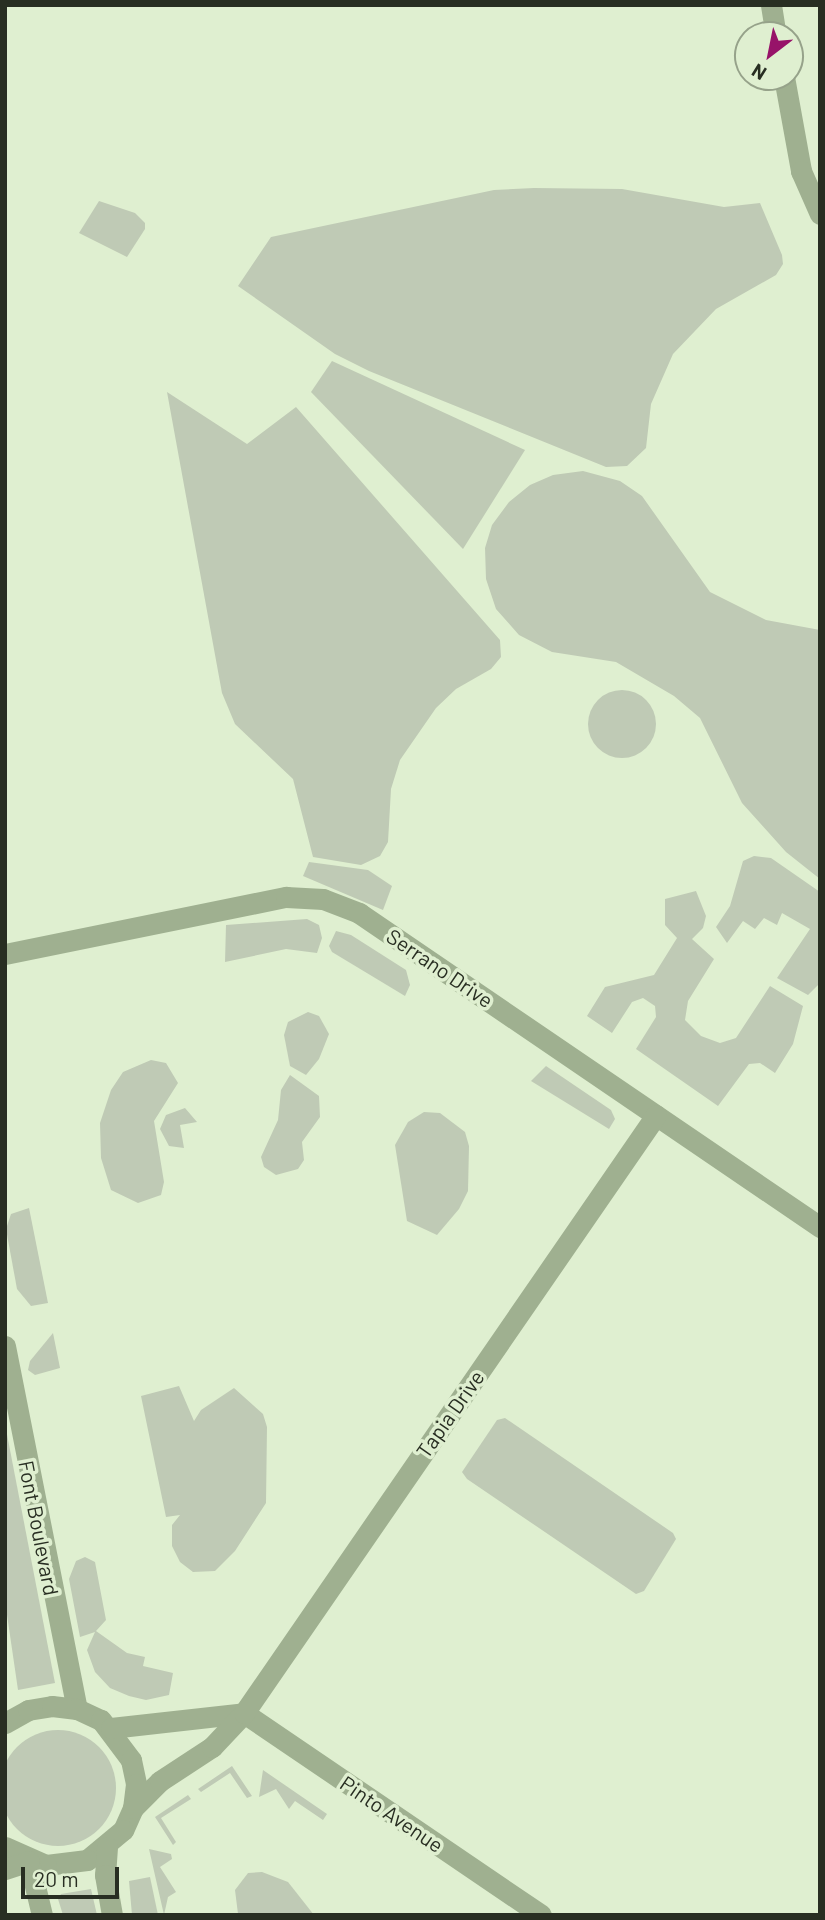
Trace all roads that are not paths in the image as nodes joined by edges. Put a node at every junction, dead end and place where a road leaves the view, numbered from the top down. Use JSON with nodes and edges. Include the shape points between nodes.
{"nodes":[{"id":1,"x":787,"y":91,"type":"edge"},
{"id":2,"x":820,"y":214,"type":"edge"},
{"id":3,"x":5,"y":954,"type":"edge"},
{"id":4,"x":656,"y":1115,"type":"junction"},
{"id":5,"x":820,"y":1227,"type":"edge"},
{"id":6,"x":5,"y":1346,"type":"edge"},
{"id":7,"x":77,"y":1709,"type":"junction"},
{"id":8,"x":244,"y":1713,"type":"junction"},
{"id":9,"x":5,"y":1722,"type":"edge"},
{"id":10,"x":111,"y":1728,"type":"junction"},
{"id":11,"x":132,"y":1808,"type":"junction"},
{"id":12,"x":5,"y":1847,"type":"edge"},
{"id":13,"x":107,"y":1847,"type":"junction"},
{"id":14,"x":29,"y":1861,"type":"junction"},
{"id":15,"x":5,"y":1869,"type":"edge"},
{"id":16,"x":42,"y":1915,"type":"edge"},
{"id":17,"x":112,"y":1915,"type":"edge"},
{"id":18,"x":541,"y":1915,"type":"edge"}],
"edges":[{"from":1,"to":2,"type":"street","via":[[801,171]]},
{"from":3,"to":4,"type":"street","name":"Serrano Drive","via":[[286,897],[323,900],[359,913]]},
{"from":4,"to":5,"type":"street","name":"Serrano Drive"},
{"from":4,"to":8,"type":"street","name":"Tapia Drive"},
{"from":6,"to":7,"type":"street","name":"Font Boulevard"},
{"from":7,"to":9,"type":"street","via":[[52,1706],[28,1710]]},
{"from":7,"to":10,"type":"street"},
{"from":8,"to":10,"type":"street"},
{"from":8,"to":11,"type":"street","name":"Tapia Drive","via":[[212,1747],[160,1781]]},
{"from":8,"to":18,"type":"street","name":"Pinto Avenue"},
{"from":10,"to":11,"type":"street","via":[[131,1760]]},
{"from":11,"to":13,"type":"street","name":"Tapia Drive"},
{"from":12,"to":14,"type":"street"},
{"from":13,"to":14,"type":"street","via":[[87,1860],[64,1866]]},
{"from":13,"to":17,"type":"street","via":[[105,1875]]},
{"from":14,"to":15,"type":"street"},
{"from":14,"to":16,"type":"street"}]}
